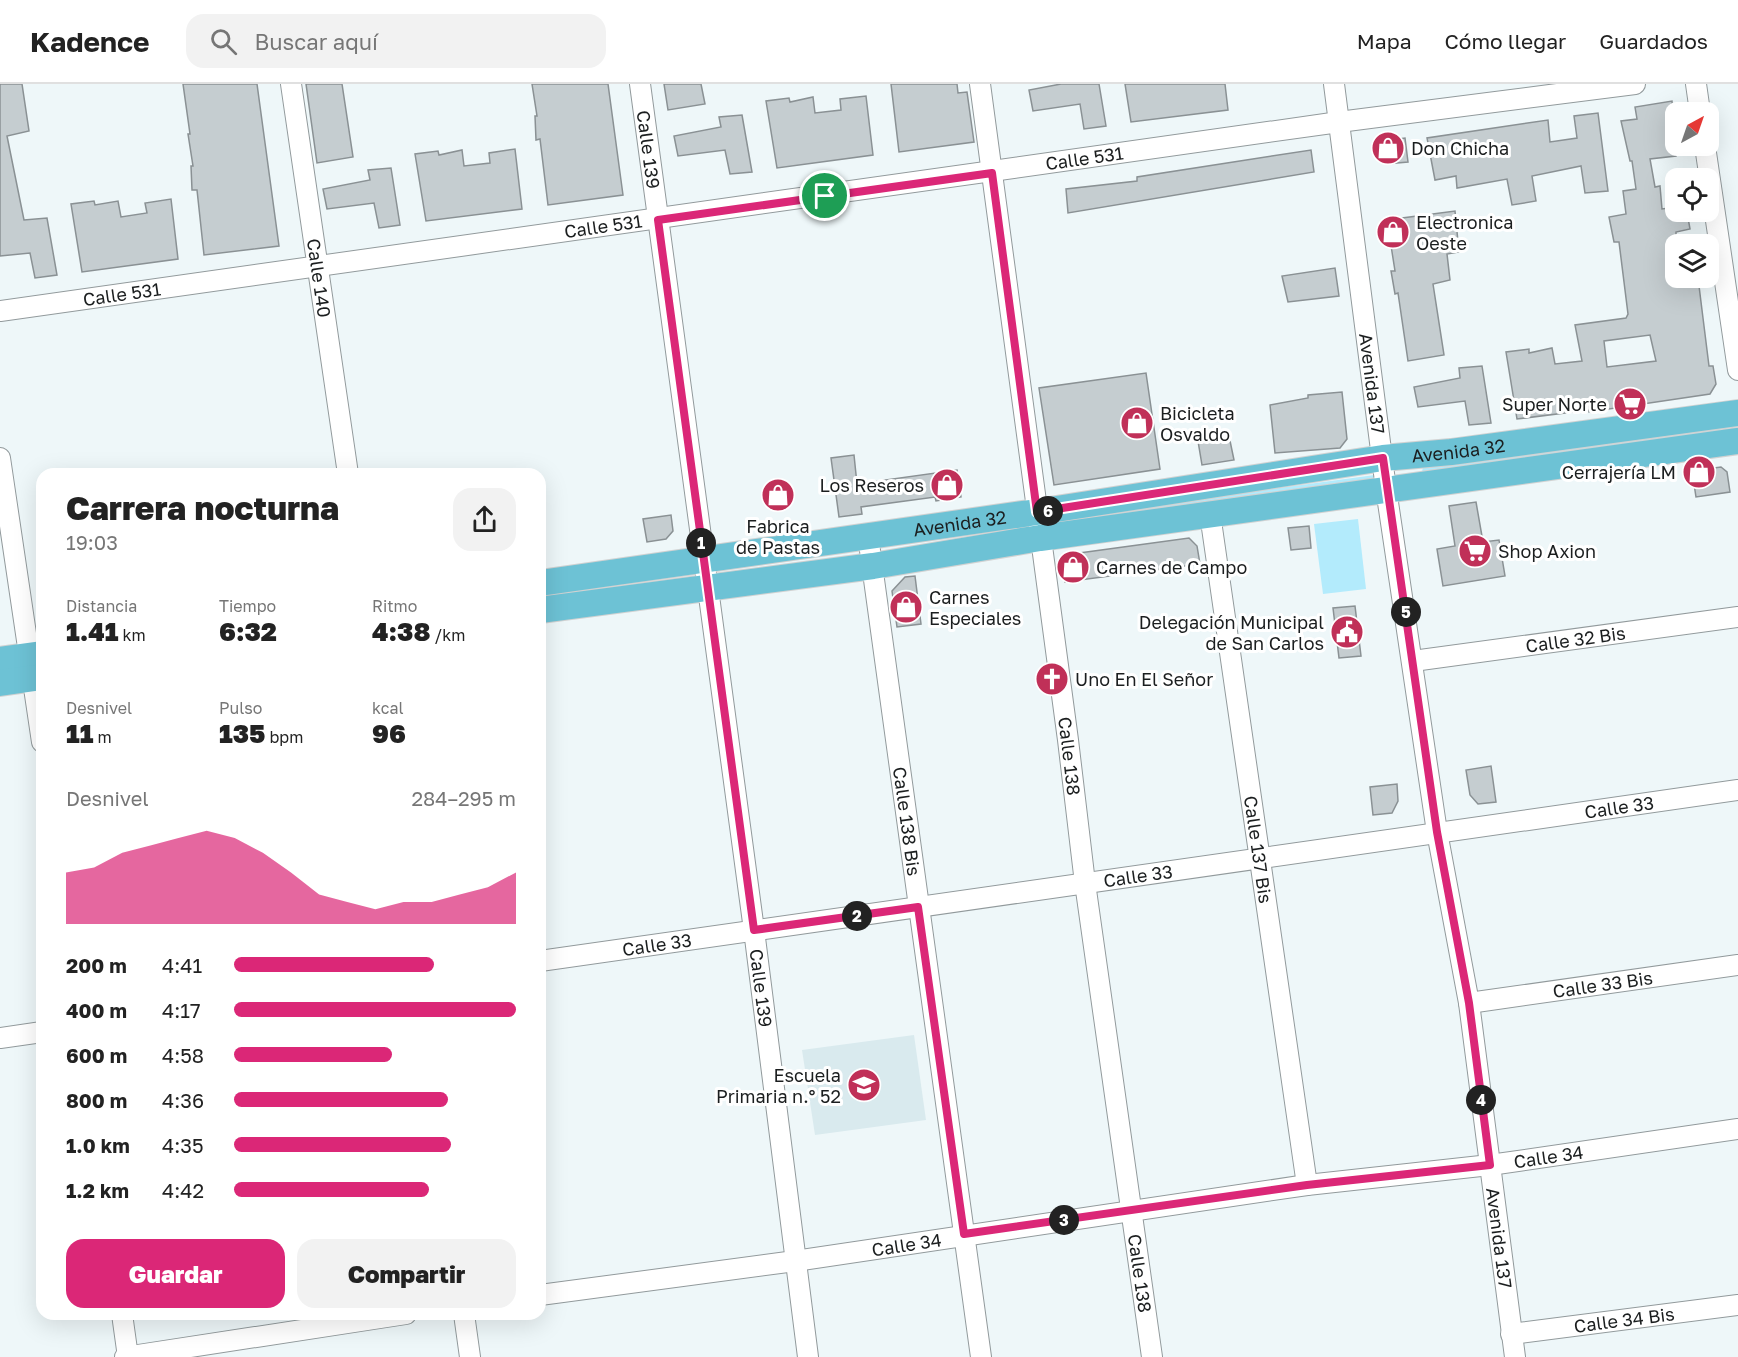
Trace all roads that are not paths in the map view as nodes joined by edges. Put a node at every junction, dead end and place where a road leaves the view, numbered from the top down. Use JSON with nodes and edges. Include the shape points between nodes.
{"nodes":[{"id":1,"x":291,"y":84,"type":"edge"},
{"id":2,"x":640,"y":84,"type":"edge"},
{"id":3,"x":980,"y":84,"type":"edge"},
{"id":4,"x":1334,"y":84,"type":"edge"},
{"id":5,"x":1635,"y":84,"type":"edge"},
{"id":6,"x":1696,"y":84,"type":"edge"},
{"id":7,"x":1699,"y":102,"type":"edge"},
{"id":8,"x":1339,"y":122,"type":"junction"},
{"id":9,"x":1706,"y":156,"type":"edge"},
{"id":10,"x":992,"y":173,"type":"junction"},
{"id":11,"x":658,"y":220,"type":"junction"},
{"id":12,"x":318,"y":267,"type":"junction"},
{"id":13,"x":0,"y":311,"type":"edge"},
{"id":14,"x":1738,"y":370,"type":"edge"},
{"id":15,"x":1738,"y":413,"type":"edge"},
{"id":16,"x":1738,"y":441,"type":"edge"},
{"id":17,"x":0,"y":458,"type":"edge"},
{"id":18,"x":1383,"y":458,"type":"junction"},
{"id":19,"x":347,"y":468,"type":"edge"},
{"id":20,"x":1386,"y":489,"type":"junction"},
{"id":21,"x":1037,"y":512,"type":"junction"},
{"id":22,"x":1210,"y":514,"type":"junction"},
{"id":23,"x":868,"y":536,"type":"junction"},
{"id":24,"x":1040,"y":538,"type":"junction"},
{"id":25,"x":703,"y":560,"type":"junction"},
{"id":26,"x":873,"y":566,"type":"junction"},
{"id":27,"x":546,"y":582,"type":"edge"},
{"id":28,"x":708,"y":588,"type":"junction"},
{"id":29,"x":546,"y":609,"type":"edge"},
{"id":30,"x":1738,"y":617,"type":"edge"},
{"id":31,"x":0,"y":660,"type":"edge"},
{"id":32,"x":1413,"y":661,"type":"junction"},
{"id":33,"x":36,"y":666,"type":"edge"},
{"id":34,"x":0,"y":683,"type":"edge"},
{"id":35,"x":1738,"y":790,"type":"edge"},
{"id":36,"x":1437,"y":832,"type":"junction"},
{"id":37,"x":1258,"y":858,"type":"junction"},
{"id":38,"x":1084,"y":884,"type":"junction"},
{"id":39,"x":918,"y":907,"type":"junction"},
{"id":40,"x":754,"y":930,"type":"junction"},
{"id":41,"x":546,"y":960,"type":"edge"},
{"id":42,"x":1738,"y":964,"type":"edge"},
{"id":43,"x":1469,"y":1003,"type":"junction"},
{"id":44,"x":36,"y":1033,"type":"edge"},
{"id":45,"x":0,"y":1038,"type":"edge"},
{"id":46,"x":1738,"y":1129,"type":"edge"},
{"id":47,"x":1490,"y":1165,"type":"junction"},
{"id":48,"x":1307,"y":1185,"type":"junction"},
{"id":49,"x":1132,"y":1210,"type":"junction"},
{"id":50,"x":964,"y":1234,"type":"junction"},
{"id":51,"x":795,"y":1262,"type":"junction"},
{"id":52,"x":546,"y":1294,"type":"edge"},
{"id":53,"x":1738,"y":1305,"type":"edge"},
{"id":54,"x":123,"y":1320,"type":"edge"},
{"id":55,"x":367,"y":1320,"type":"edge"},
{"id":56,"x":465,"y":1320,"type":"edge"},
{"id":57,"x":1511,"y":1334,"type":"junction"},
{"id":58,"x":127,"y":1357,"type":"edge"},
{"id":59,"x":470,"y":1357,"type":"edge"},
{"id":60,"x":808,"y":1357,"type":"edge"},
{"id":61,"x":981,"y":1357,"type":"edge"},
{"id":62,"x":1152,"y":1357,"type":"edge"},
{"id":63,"x":1515,"y":1357,"type":"edge"}],
"edges":[{"from":1,"to":12,"type":"street","name":"Calle 140"},
{"from":2,"to":11,"type":"street","name":"Calle 139"},
{"from":3,"to":10,"type":"street","name":"Calle 138"},
{"from":4,"to":8,"type":"street","name":"Avenida 137"},
{"from":5,"to":8,"type":"street","name":"Calle 531"},
{"from":6,"to":7,"type":"street"},
{"from":8,"to":10,"type":"street","name":"Calle 531"},
{"from":8,"to":18,"type":"street","name":"Avenida 137"},
{"from":9,"to":14,"type":"street"},
{"from":10,"to":11,"type":"street","name":"Calle 531"},
{"from":10,"to":21,"type":"street","name":"Calle 138"},
{"from":11,"to":12,"type":"street","name":"Calle 531"},
{"from":11,"to":25,"type":"street","name":"Calle 139"},
{"from":12,"to":13,"type":"street","name":"Calle 531"},
{"from":12,"to":19,"type":"street","name":"Calle 140"},
{"from":15,"to":18,"type":"main road","name":"Avenida 32"},
{"from":16,"to":20,"type":"main road","name":"Avenida 32"},
{"from":17,"to":33,"type":"street"},
{"from":18,"to":20,"type":"street","name":"Avenida 137"},
{"from":18,"to":21,"type":"main road","name":"Avenida 32"},
{"from":20,"to":22,"type":"main road","name":"Avenida 32"},
{"from":20,"to":32,"type":"street","name":"Avenida 137"},
{"from":21,"to":23,"type":"main road","name":"Avenida 32"},
{"from":21,"to":24,"type":"street","name":"Calle 138"},
{"from":22,"to":24,"type":"main road","name":"Avenida 32"},
{"from":22,"to":37,"type":"street","name":"Calle 137 Bis"},
{"from":23,"to":25,"type":"main road","name":"Avenida 32"},
{"from":23,"to":26,"type":"street","name":"Calle 138 Bis"},
{"from":24,"to":26,"type":"main road","name":"Avenida 32"},
{"from":24,"to":38,"type":"street","name":"Calle 138"},
{"from":25,"to":27,"type":"main road","name":"Avenida 32"},
{"from":25,"to":28,"type":"street","name":"Calle 139"},
{"from":26,"to":28,"type":"main road","name":"Avenida 32"},
{"from":26,"to":39,"type":"street","name":"Calle 138 Bis"},
{"from":28,"to":29,"type":"main road","name":"Avenida 32"},
{"from":28,"to":40,"type":"street","name":"Calle 139"},
{"from":30,"to":32,"type":"street","name":"Calle 32 Bis"},
{"from":31,"to":33,"type":"main road"},
{"from":32,"to":36,"type":"street","name":"Avenida 137"},
{"from":33,"to":34,"type":"main road"},
{"from":35,"to":36,"type":"street","name":"Calle 33"},
{"from":36,"to":37,"type":"street","name":"Calle 33"},
{"from":36,"to":43,"type":"street","name":"Avenida 137"},
{"from":37,"to":38,"type":"street","name":"Calle 33"},
{"from":37,"to":48,"type":"street","name":"Calle 137 Bis"},
{"from":38,"to":39,"type":"street","name":"Calle 33"},
{"from":38,"to":49,"type":"street","name":"Calle 138"},
{"from":39,"to":40,"type":"street","name":"Calle 33"},
{"from":39,"to":50,"type":"street","name":"Calle 138 Bis"},
{"from":40,"to":41,"type":"street","name":"Calle 33"},
{"from":40,"to":51,"type":"street","name":"Calle 139"},
{"from":42,"to":43,"type":"street","name":"Calle 33 Bis"},
{"from":43,"to":47,"type":"street","name":"Avenida 137"},
{"from":44,"to":45,"type":"street"},
{"from":46,"to":47,"type":"street","name":"Calle 34"},
{"from":47,"to":48,"type":"street","name":"Calle 34"},
{"from":47,"to":57,"type":"street","name":"Avenida 137"},
{"from":48,"to":49,"type":"street","name":"Calle 34"},
{"from":49,"to":50,"type":"street","name":"Calle 34"},
{"from":49,"to":62,"type":"street","name":"Calle 138"},
{"from":50,"to":51,"type":"street","name":"Calle 34"},
{"from":50,"to":61,"type":"street","name":"Calle 138 Bis"},
{"from":51,"to":52,"type":"street","name":"Calle 34"},
{"from":51,"to":60,"type":"street","name":"Calle 139"},
{"from":53,"to":57,"type":"street","name":"Calle 34 Bis"},
{"from":54,"to":58,"type":"street"},
{"from":55,"to":58,"type":"street"},
{"from":56,"to":59,"type":"street"},
{"from":57,"to":63,"type":"street","name":"Avenida 137"}]}
